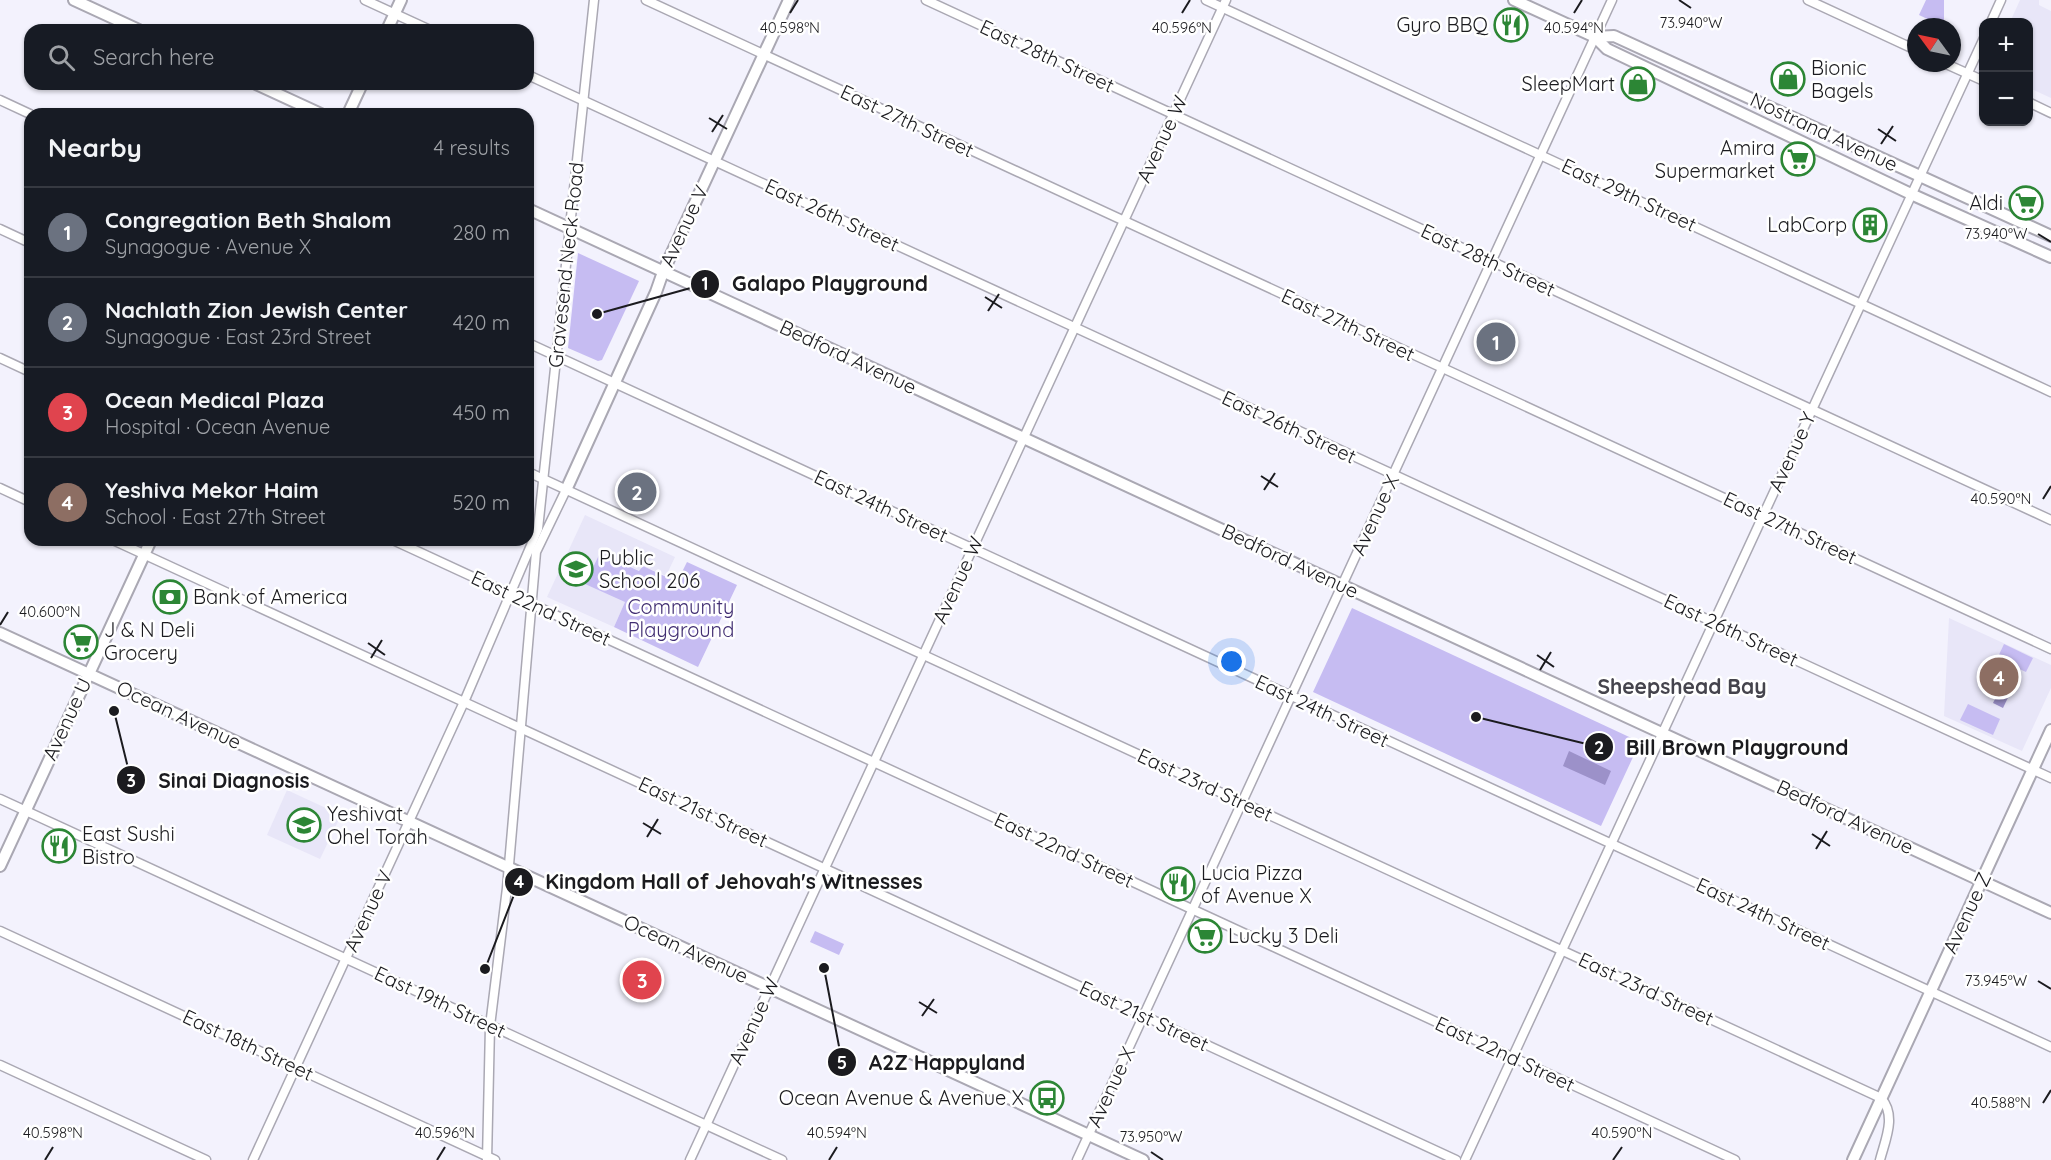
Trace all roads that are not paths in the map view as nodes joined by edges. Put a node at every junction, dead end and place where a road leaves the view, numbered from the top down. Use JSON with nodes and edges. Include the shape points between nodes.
{"nodes":[{"id":1,"x":74,"y":0,"type":"edge"},
{"id":2,"x":365,"y":0,"type":"edge"},
{"id":3,"x":401,"y":0,"type":"edge"},
{"id":4,"x":594,"y":0,"type":"edge"},
{"id":5,"x":646,"y":0,"type":"edge"},
{"id":6,"x":789,"y":0,"type":"edge"},
{"id":7,"x":926,"y":0,"type":"edge"},
{"id":8,"x":1206,"y":0,"type":"edge"},
{"id":9,"x":1514,"y":0,"type":"edge"},
{"id":10,"x":1612,"y":0,"type":"edge"},
{"id":11,"x":1808,"y":0,"type":"edge"},
{"id":12,"x":2001,"y":0,"type":"edge"},
{"id":13,"x":1224,"y":4,"type":"edge"},
{"id":14,"x":394,"y":14,"type":"junction"},
{"id":15,"x":1993,"y":18,"type":"edge"},
{"id":16,"x":126,"y":24,"type":"edge"},
{"id":17,"x":390,"y":24,"type":"edge"},
{"id":18,"x":416,"y":24,"type":"edge"},
{"id":19,"x":1595,"y":37,"type":"junction"},
{"id":20,"x":1907,"y":46,"type":"edge"},
{"id":21,"x":1979,"y":47,"type":"edge"},
{"id":22,"x":764,"y":54,"type":"junction"},
{"id":23,"x":1961,"y":71,"type":"edge"},
{"id":24,"x":1967,"y":74,"type":"junction"},
{"id":25,"x":534,"y":78,"type":"edge"},
{"id":26,"x":1979,"y":79,"type":"edge"},
{"id":27,"x":269,"y":90,"type":"edge"},
{"id":28,"x":359,"y":90,"type":"edge"},
{"id":29,"x":0,"y":100,"type":"edge"},
{"id":30,"x":583,"y":100,"type":"junction"},
{"id":31,"x":2033,"y":104,"type":"edge"},
{"id":32,"x":308,"y":108,"type":"edge"},
{"id":33,"x":351,"y":108,"type":"edge"},
{"id":34,"x":24,"y":111,"type":"edge"},
{"id":35,"x":2051,"y":112,"type":"edge"},
{"id":36,"x":1173,"y":114,"type":"junction"},
{"id":37,"x":1541,"y":154,"type":"junction"},
{"id":38,"x":714,"y":161,"type":"junction"},
{"id":39,"x":1920,"y":176,"type":"junction"},
{"id":40,"x":1911,"y":194,"type":"junction"},
{"id":41,"x":534,"y":212,"type":"edge"},
{"id":42,"x":1124,"y":220,"type":"junction"},
{"id":43,"x":0,"y":229,"type":"edge"},
{"id":44,"x":570,"y":229,"type":"junction"},
{"id":45,"x":2051,"y":236,"type":"edge"},
{"id":46,"x":24,"y":240,"type":"edge"},
{"id":47,"x":2051,"y":257,"type":"edge"},
{"id":48,"x":1491,"y":262,"type":"junction"},
{"id":49,"x":663,"y":272,"type":"junction"},
{"id":50,"x":1861,"y":304,"type":"junction"},
{"id":51,"x":1075,"y":327,"type":"junction"},
{"id":52,"x":534,"y":346,"type":"edge"},
{"id":53,"x":556,"y":356,"type":"junction"},
{"id":54,"x":0,"y":358,"type":"edge"},
{"id":55,"x":1442,"y":368,"type":"junction"},
{"id":56,"x":24,"y":369,"type":"edge"},
{"id":57,"x":614,"y":383,"type":"junction"},
{"id":58,"x":2051,"y":392,"type":"edge"},
{"id":59,"x":1812,"y":410,"type":"junction"},
{"id":60,"x":1024,"y":438,"type":"junction"},
{"id":61,"x":534,"y":475,"type":"edge"},
{"id":62,"x":1393,"y":476,"type":"junction"},
{"id":63,"x":544,"y":480,"type":"junction"},
{"id":64,"x":0,"y":488,"type":"edge"},
{"id":65,"x":566,"y":490,"type":"junction"},
{"id":66,"x":24,"y":499,"type":"edge"},
{"id":67,"x":1763,"y":516,"type":"junction"},
{"id":68,"x":2051,"y":520,"type":"edge"},
{"id":69,"x":538,"y":529,"type":"joint"},
{"id":70,"x":534,"y":539,"type":"edge"},
{"id":71,"x":126,"y":546,"type":"edge"},
{"id":72,"x":149,"y":546,"type":"edge"},
{"id":73,"x":406,"y":546,"type":"edge"},
{"id":74,"x":531,"y":546,"type":"edge"},
{"id":75,"x":973,"y":549,"type":"junction"},
{"id":76,"x":145,"y":555,"type":"junction"},
{"id":77,"x":1342,"y":585,"type":"junction"},
{"id":78,"x":511,"y":595,"type":"junction"},
{"id":79,"x":533,"y":605,"type":"junction"},
{"id":80,"x":1714,"y":623,"type":"junction"},
{"id":81,"x":0,"y":633,"type":"edge"},
{"id":82,"x":2051,"y":649,"type":"edge"},
{"id":83,"x":924,"y":655,"type":"junction"},
{"id":84,"x":88,"y":674,"type":"junction"},
{"id":85,"x":1291,"y":696,"type":"junction"},
{"id":86,"x":464,"y":702,"type":"junction"},
{"id":87,"x":520,"y":728,"type":"junction"},
{"id":88,"x":2051,"y":730,"type":"edge"},
{"id":89,"x":1663,"y":733,"type":"junction"},
{"id":90,"x":874,"y":762,"type":"junction"},
{"id":91,"x":2033,"y":770,"type":"junction"},
{"id":92,"x":2051,"y":778,"type":"edge"},
{"id":93,"x":0,"y":799,"type":"edge"},
{"id":94,"x":1242,"y":802,"type":"junction"},
{"id":95,"x":25,"y":811,"type":"junction"},
{"id":96,"x":409,"y":820,"type":"junction"},
{"id":97,"x":1611,"y":844,"type":"junction"},
{"id":98,"x":0,"y":866,"type":"edge"},
{"id":99,"x":508,"y":866,"type":"junction"},
{"id":100,"x":825,"y":869,"type":"junction"},
{"id":101,"x":1982,"y":881,"type":"junction"},
{"id":102,"x":1193,"y":909,"type":"junction"},
{"id":103,"x":2051,"y":912,"type":"edge"},
{"id":104,"x":0,"y":931,"type":"edge"},
{"id":105,"x":1562,"y":950,"type":"junction"},
{"id":106,"x":346,"y":959,"type":"junction"},
{"id":107,"x":769,"y":987,"type":"junction"},
{"id":108,"x":1930,"y":991,"type":"junction"},
{"id":109,"x":1144,"y":1016,"type":"junction"},
{"id":110,"x":490,"y":1026,"type":"junction"},
{"id":111,"x":2051,"y":1047,"type":"edge"},
{"id":112,"x":1513,"y":1057,"type":"junction"},
{"id":113,"x":0,"y":1065,"type":"edge"},
{"id":114,"x":295,"y":1067,"type":"junction"},
{"id":115,"x":1881,"y":1098,"type":"junction"},
{"id":116,"x":706,"y":1126,"type":"junction"},
{"id":117,"x":1089,"y":1135,"type":"junction"},
{"id":118,"x":490,"y":1159,"type":"edge"},
{"id":119,"x":206,"y":1160,"type":"edge"},
{"id":120,"x":253,"y":1160,"type":"edge"},
{"id":121,"x":690,"y":1160,"type":"edge"},
{"id":122,"x":782,"y":1160,"type":"edge"},
{"id":123,"x":1077,"y":1160,"type":"edge"},
{"id":124,"x":1143,"y":1160,"type":"edge"},
{"id":125,"x":1456,"y":1160,"type":"edge"},
{"id":126,"x":1466,"y":1160,"type":"edge"},
{"id":127,"x":1735,"y":1160,"type":"edge"},
{"id":128,"x":1853,"y":1160,"type":"edge"},
{"id":129,"x":1880,"y":1160,"type":"edge"}],
"edges":[{"from":1,"to":16,"type":"main road"},
{"from":2,"to":14,"type":"street"},
{"from":3,"to":14,"type":"main road"},
{"from":4,"to":30,"type":"street","name":"Gravesend Neck Road"},
{"from":5,"to":22,"type":"street","name":"East 27th Street"},
{"from":6,"to":22,"type":"main road","name":"Avenue V"},
{"from":7,"to":36,"type":"street","name":"East 28th Street"},
{"from":8,"to":13,"type":"street","name":"East 29th Street"},
{"from":9,"to":19,"type":"main road","name":"Nostrand Avenue"},
{"from":10,"to":19,"type":"street","name":"Avenue X"},
{"from":11,"to":20,"type":"street"},
{"from":12,"to":15,"type":"street"},
{"from":13,"to":36,"type":"street","name":"Avenue W"},
{"from":13,"to":37,"type":"street","name":"East 29th Street"},
{"from":14,"to":17,"type":"main road"},
{"from":14,"to":18,"type":"street"},
{"from":19,"to":37,"type":"street","name":"Avenue X"},
{"from":19,"to":39,"type":"main road","name":"Nostrand Avenue","via":[[1614,36]]},
{"from":19,"to":40,"type":"main road","name":"Nostrand Avenue","via":[[1607,49]]},
{"from":21,"to":24,"type":"street","name":"Avenue Y"},
{"from":22,"to":38,"type":"main road","name":"Avenue V"},
{"from":22,"to":42,"type":"street","name":"East 27th Street"},
{"from":23,"to":24,"type":"street"},
{"from":24,"to":26,"type":"street"},
{"from":24,"to":39,"type":"street","name":"Avenue Y"},
{"from":25,"to":30,"type":"street","name":"East 26th Street"},
{"from":27,"to":32,"type":"main road"},
{"from":28,"to":33,"type":"main road"},
{"from":29,"to":34,"type":"street"},
{"from":30,"to":38,"type":"street","name":"East 26th Street"},
{"from":30,"to":44,"type":"street","name":"Gravesend Neck Road"},
{"from":31,"to":35,"type":"street"},
{"from":36,"to":42,"type":"street","name":"Avenue W"},
{"from":36,"to":48,"type":"street","name":"East 28th Street"},
{"from":37,"to":48,"type":"street","name":"Avenue X"},
{"from":37,"to":50,"type":"street","name":"East 29th Street"},
{"from":38,"to":49,"type":"main road","name":"Avenue V"},
{"from":38,"to":51,"type":"street","name":"East 26th Street"},
{"from":39,"to":40,"type":"street","name":"Avenue Y"},
{"from":39,"to":45,"type":"main road","name":"Nostrand Avenue"},
{"from":40,"to":47,"type":"main road","name":"Nostrand Avenue"},
{"from":40,"to":50,"type":"street","name":"Avenue Y"},
{"from":41,"to":44,"type":"main road","name":"Bedford Avenue"},
{"from":42,"to":51,"type":"street","name":"Avenue W"},
{"from":42,"to":55,"type":"street","name":"East 27th Street"},
{"from":43,"to":46,"type":"street"},
{"from":44,"to":49,"type":"main road","name":"Bedford Avenue"},
{"from":44,"to":53,"type":"street","name":"Gravesend Neck Road"},
{"from":48,"to":55,"type":"street","name":"Avenue X"},
{"from":48,"to":59,"type":"street","name":"East 28th Street"},
{"from":49,"to":57,"type":"main road","name":"Avenue V"},
{"from":49,"to":60,"type":"main road","name":"Bedford Avenue"},
{"from":50,"to":58,"type":"street","name":"East 29th Street"},
{"from":50,"to":59,"type":"street","name":"Avenue Y"},
{"from":51,"to":60,"type":"street","name":"Avenue W"},
{"from":51,"to":62,"type":"street","name":"East 26th Street"},
{"from":52,"to":53,"type":"street","name":"East 24th Street"},
{"from":53,"to":57,"type":"street","name":"East 24th Street"},
{"from":53,"to":63,"type":"street","name":"Gravesend Neck Road"},
{"from":54,"to":56,"type":"street"},
{"from":55,"to":62,"type":"street","name":"Avenue X"},
{"from":55,"to":67,"type":"street","name":"East 27th Street"},
{"from":57,"to":65,"type":"main road","name":"Avenue V"},
{"from":57,"to":75,"type":"street","name":"East 24th Street"},
{"from":59,"to":67,"type":"street","name":"Avenue Y"},
{"from":59,"to":68,"type":"street","name":"East 28th Street"},
{"from":60,"to":75,"type":"street","name":"Avenue W"},
{"from":60,"to":77,"type":"main road","name":"Bedford Avenue"},
{"from":61,"to":63,"type":"street","name":"East 23rd Street"},
{"from":62,"to":77,"type":"street","name":"Avenue X"},
{"from":62,"to":80,"type":"street","name":"East 26th Street"},
{"from":63,"to":65,"type":"street","name":"East 23rd Street"},
{"from":63,"to":69,"type":"street","name":"Gravesend Neck Road"},
{"from":64,"to":66,"type":"street"},
{"from":65,"to":79,"type":"street","name":"Avenue V","via":[[537,552]]},
{"from":65,"to":83,"type":"street","name":"East 23rd Street"},
{"from":67,"to":80,"type":"street","name":"Avenue Y"},
{"from":67,"to":82,"type":"street","name":"East 27th Street"},
{"from":69,"to":70,"type":"street","name":"Avenue V"},
{"from":71,"to":76,"type":"street","name":"East 21st Street"},
{"from":72,"to":76,"type":"main road","name":"Avenue U"},
{"from":73,"to":78,"type":"street","name":"East 22nd Street"},
{"from":74,"to":78,"type":"street","name":"Avenue V"},
{"from":75,"to":83,"type":"street","name":"Avenue W"},
{"from":75,"to":85,"type":"street","name":"East 24th Street"},
{"from":76,"to":84,"type":"main road","name":"Avenue U"},
{"from":76,"to":86,"type":"street","name":"East 21st Street"},
{"from":77,"to":85,"type":"street","name":"Avenue X"},
{"from":77,"to":89,"type":"main road","name":"Bedford Avenue"},
{"from":78,"to":79,"type":"street","name":"East 22nd Street"},
{"from":78,"to":86,"type":"street","name":"Avenue V"},
{"from":79,"to":87,"type":"street"},
{"from":79,"to":90,"type":"street","name":"East 22nd Street"},
{"from":80,"to":89,"type":"street","name":"Avenue Y"},
{"from":80,"to":91,"type":"street","name":"East 26th Street"},
{"from":81,"to":84,"type":"main road","name":"Ocean Avenue"},
{"from":83,"to":90,"type":"street","name":"Avenue W"},
{"from":83,"to":94,"type":"street","name":"East 23rd Street"},
{"from":84,"to":95,"type":"main road","name":"Avenue U"},
{"from":84,"to":96,"type":"main road","name":"Ocean Avenue"},
{"from":85,"to":94,"type":"street","name":"Avenue X"},
{"from":85,"to":97,"type":"street","name":"East 24th Street"},
{"from":86,"to":87,"type":"street","name":"East 21st Street"},
{"from":86,"to":96,"type":"street","name":"Avenue V"},
{"from":87,"to":99,"type":"street"},
{"from":87,"to":100,"type":"street","name":"East 21st Street"},
{"from":88,"to":91,"type":"main road","name":"Avenue Z"},
{"from":89,"to":97,"type":"street","name":"Avenue Y"},
{"from":89,"to":101,"type":"main road","name":"Bedford Avenue"},
{"from":90,"to":100,"type":"street","name":"Avenue W"},
{"from":90,"to":102,"type":"street","name":"East 22nd Street"},
{"from":91,"to":92,"type":"street","name":"East 26th Street"},
{"from":91,"to":101,"type":"main road","name":"Avenue Z"},
{"from":93,"to":95,"type":"street","name":"East 19th Street"},
{"from":94,"to":102,"type":"street","name":"Avenue X"},
{"from":94,"to":105,"type":"street","name":"East 23rd Street"},
{"from":95,"to":98,"type":"main road","name":"Avenue U"},
{"from":95,"to":106,"type":"street","name":"East 19th Street"},
{"from":96,"to":99,"type":"main road","name":"Ocean Avenue"},
{"from":96,"to":106,"type":"street","name":"Avenue V"},
{"from":97,"to":105,"type":"street","name":"Avenue Y"},
{"from":97,"to":108,"type":"street","name":"East 24th Street"},
{"from":99,"to":107,"type":"main road","name":"Ocean Avenue"},
{"from":99,"to":110,"type":"street"},
{"from":100,"to":107,"type":"street","name":"Avenue W"},
{"from":100,"to":109,"type":"street","name":"East 21st Street"},
{"from":101,"to":103,"type":"main road","name":"Bedford Avenue"},
{"from":101,"to":108,"type":"main road","name":"Avenue Z"},
{"from":102,"to":109,"type":"street","name":"Avenue X"},
{"from":102,"to":112,"type":"street","name":"East 22nd Street"},
{"from":104,"to":114,"type":"street","name":"East 18th Street"},
{"from":105,"to":112,"type":"street","name":"Avenue Y"},
{"from":105,"to":115,"type":"street","name":"East 23rd Street"},
{"from":106,"to":110,"type":"street","name":"East 19th Street"},
{"from":106,"to":114,"type":"street","name":"Avenue V"},
{"from":107,"to":116,"type":"street","name":"Avenue W"},
{"from":107,"to":117,"type":"main road","name":"Ocean Avenue"},
{"from":108,"to":111,"type":"street","name":"East 24th Street"},
{"from":108,"to":115,"type":"main road","name":"Avenue Z"},
{"from":109,"to":117,"type":"street","name":"Avenue X"},
{"from":109,"to":125,"type":"street","name":"East 21st Street"},
{"from":110,"to":116,"type":"street","name":"East 19th Street"},
{"from":110,"to":118,"type":"street"},
{"from":112,"to":126,"type":"street","name":"Avenue Y"},
{"from":112,"to":127,"type":"street","name":"East 22nd Street"},
{"from":113,"to":119,"type":"street"},
{"from":114,"to":118,"type":"street","name":"East 18th Street"},
{"from":114,"to":120,"type":"street","name":"Avenue V"},
{"from":115,"to":128,"type":"main road","name":"Avenue Z"},
{"from":115,"to":129,"type":"street","via":[[1887,1104],[1889,1121]]},
{"from":116,"to":121,"type":"street","name":"Avenue W"},
{"from":116,"to":122,"type":"street","name":"East 19th Street"},
{"from":117,"to":123,"type":"street","name":"Avenue X"},
{"from":117,"to":124,"type":"main road","name":"Ocean Avenue"}]}
